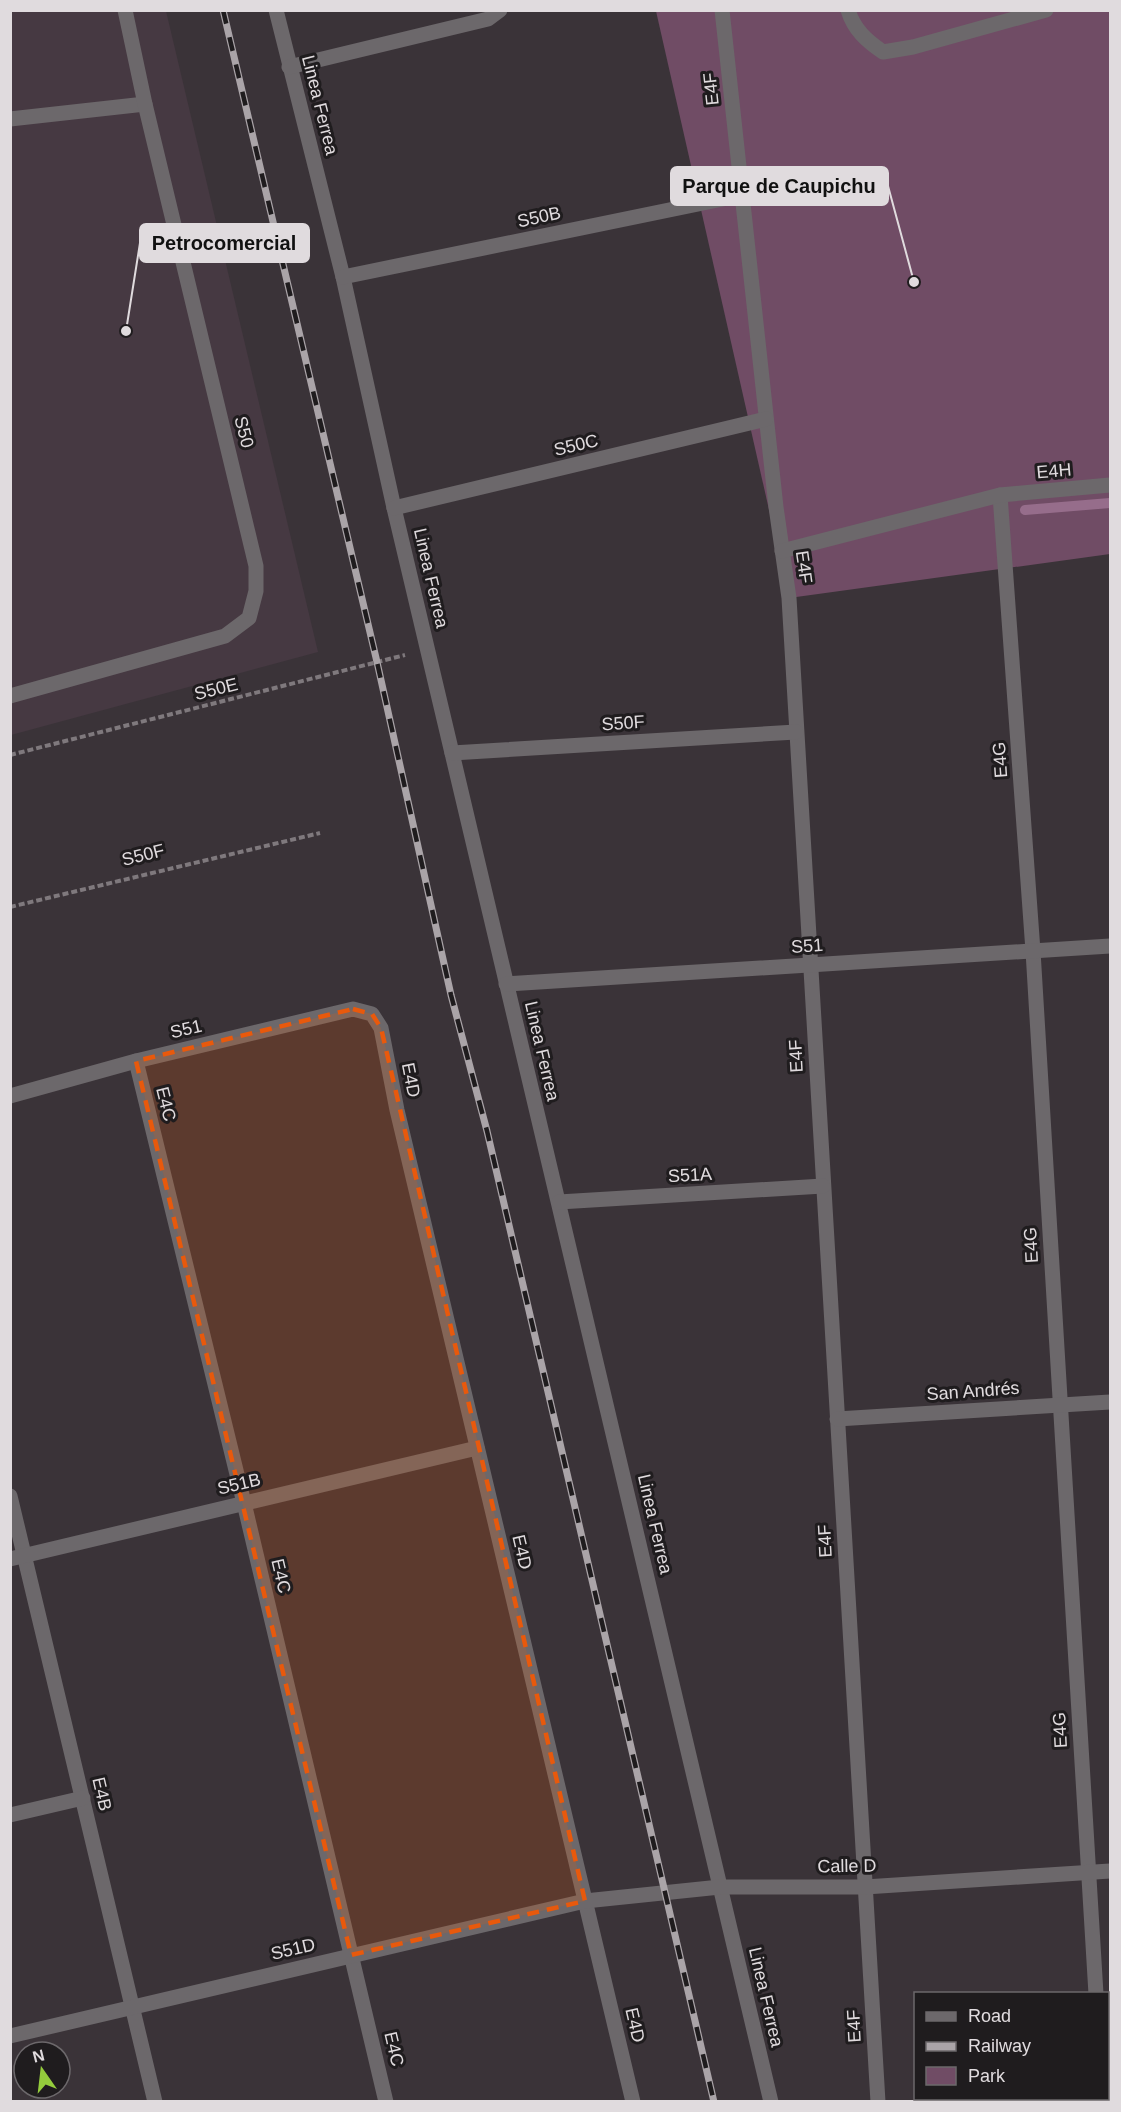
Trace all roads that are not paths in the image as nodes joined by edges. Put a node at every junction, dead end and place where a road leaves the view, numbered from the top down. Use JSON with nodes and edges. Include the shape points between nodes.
{"nodes":[{"id":1,"x":125,"y":10,"type":"edge"},
{"id":2,"x":276,"y":10,"type":"edge"},
{"id":3,"x":722,"y":10,"type":"edge"},
{"id":4,"x":848,"y":10,"type":"edge"},
{"id":5,"x":1046,"y":10,"type":"edge"},
{"id":6,"x":494,"y":15,"type":"edge"},
{"id":7,"x":290,"y":67,"type":"junction"},
{"id":8,"x":145,"y":104,"type":"junction"},
{"id":9,"x":10,"y":119,"type":"edge"},
{"id":10,"x":742,"y":195,"type":"junction"},
{"id":11,"x":343,"y":277,"type":"junction"},
{"id":12,"x":766,"y":419,"type":"junction"},
{"id":13,"x":1110,"y":485,"type":"edge"},
{"id":14,"x":1000,"y":495,"type":"junction"},
{"id":15,"x":394,"y":508,"type":"junction"},
{"id":16,"x":782,"y":550,"type":"junction"},
{"id":17,"x":10,"y":696,"type":"edge"},
{"id":18,"x":796,"y":732,"type":"junction"},
{"id":19,"x":452,"y":753,"type":"junction"},
{"id":20,"x":1110,"y":946,"type":"edge"},
{"id":21,"x":1033,"y":951,"type":"junction"},
{"id":22,"x":810,"y":965,"type":"junction"},
{"id":23,"x":506,"y":984,"type":"junction"},
{"id":24,"x":372,"y":1014,"type":"joint"},
{"id":25,"x":136,"y":1061,"type":"junction"},
{"id":26,"x":10,"y":1096,"type":"edge"},
{"id":27,"x":823,"y":1186,"type":"junction"},
{"id":28,"x":558,"y":1202,"type":"junction"},
{"id":29,"x":1110,"y":1402,"type":"edge"},
{"id":30,"x":1060,"y":1405,"type":"junction"},
{"id":31,"x":837,"y":1419,"type":"junction"},
{"id":32,"x":477,"y":1448,"type":"junction"},
{"id":33,"x":10,"y":1496,"type":"edge"},
{"id":34,"x":244,"y":1503,"type":"junction"},
{"id":35,"x":18,"y":1557,"type":"edge"},
{"id":36,"x":83,"y":1798,"type":"junction"},
{"id":37,"x":10,"y":1815,"type":"edge"},
{"id":38,"x":1110,"y":1871,"type":"edge"},
{"id":39,"x":1088,"y":1873,"type":"junction"},
{"id":40,"x":720,"y":1887,"type":"junction"},
{"id":41,"x":865,"y":1887,"type":"junction"},
{"id":42,"x":585,"y":1901,"type":"junction"},
{"id":43,"x":351,"y":1955,"type":"junction"},
{"id":44,"x":1096,"y":1992,"type":"edge"},
{"id":45,"x":132,"y":2007,"type":"junction"},
{"id":46,"x":10,"y":2036,"type":"edge"},
{"id":47,"x":155,"y":2102,"type":"edge"},
{"id":48,"x":386,"y":2102,"type":"edge"},
{"id":49,"x":633,"y":2102,"type":"edge"},
{"id":50,"x":771,"y":2102,"type":"edge"},
{"id":51,"x":878,"y":2102,"type":"edge"}],
"edges":[{"from":1,"to":8,"type":"street","name":"S50"},
{"from":2,"to":7,"type":"street","name":"Linea Ferrea"},
{"from":3,"to":10,"type":"street","name":"E4F"},
{"from":4,"to":5,"type":"street","via":[[864,39],[883,51],[913,47]]},
{"from":6,"to":7,"type":"street"},
{"from":7,"to":11,"type":"street","name":"Linea Ferrea"},
{"from":8,"to":9,"type":"street"},
{"from":8,"to":17,"type":"street","name":"S50","via":[[256,566],[254,600],[249,618],[225,636]]},
{"from":10,"to":11,"type":"street","name":"S50B"},
{"from":10,"to":12,"type":"street","name":"E4F"},
{"from":11,"to":15,"type":"street","name":"Linea Ferrea"},
{"from":12,"to":15,"type":"street","name":"S50C"},
{"from":12,"to":16,"type":"street","name":"E4F"},
{"from":13,"to":14,"type":"street","name":"E4H"},
{"from":14,"to":16,"type":"street","name":"E4H"},
{"from":14,"to":21,"type":"street","name":"E4G"},
{"from":15,"to":19,"type":"street","name":"Linea Ferrea"},
{"from":16,"to":18,"type":"street","name":"E4F","via":[[789,598]]},
{"from":18,"to":19,"type":"street","name":"S50F"},
{"from":18,"to":22,"type":"street","name":"E4F"},
{"from":19,"to":23,"type":"street","name":"Linea Ferrea"},
{"from":20,"to":21,"type":"street","name":"S51"},
{"from":21,"to":22,"type":"street","name":"S51"},
{"from":21,"to":30,"type":"street","name":"E4G"},
{"from":22,"to":23,"type":"street","name":"S51"},
{"from":22,"to":27,"type":"street","name":"E4F"},
{"from":23,"to":28,"type":"street","name":"Linea Ferrea"},
{"from":24,"to":25,"type":"street","name":"S51","via":[[354,1009]]},
{"from":24,"to":32,"type":"street","name":"E4D","via":[[381,1029]]},
{"from":25,"to":26,"type":"street","name":"S51"},
{"from":25,"to":34,"type":"street","name":"E4C"},
{"from":27,"to":28,"type":"street","name":"S51A"},
{"from":27,"to":31,"type":"street","name":"E4F"},
{"from":28,"to":40,"type":"street","name":"Linea Ferrea"},
{"from":29,"to":30,"type":"street","name":"San Andrés"},
{"from":30,"to":31,"type":"street","name":"San Andrés"},
{"from":30,"to":39,"type":"street","name":"E4G"},
{"from":31,"to":41,"type":"street","name":"E4F"},
{"from":32,"to":34,"type":"street","name":"S51B"},
{"from":32,"to":42,"type":"street","name":"E4D"},
{"from":33,"to":35,"type":"street","name":"E4B"},
{"from":34,"to":35,"type":"street","name":"S51B"},
{"from":34,"to":43,"type":"street","name":"E4C"},
{"from":35,"to":36,"type":"street","name":"E4B"},
{"from":36,"to":37,"type":"street"},
{"from":36,"to":45,"type":"street","name":"E4B"},
{"from":38,"to":39,"type":"street","name":"Calle D"},
{"from":39,"to":41,"type":"street","name":"Calle D"},
{"from":39,"to":44,"type":"street","name":"E4G"},
{"from":40,"to":41,"type":"street","name":"Calle D"},
{"from":40,"to":42,"type":"street","name":"Calle D"},
{"from":40,"to":50,"type":"street","name":"Linea Ferrea"},
{"from":41,"to":51,"type":"street","name":"E4F"},
{"from":42,"to":43,"type":"street","name":"S51D"},
{"from":42,"to":49,"type":"street","name":"E4D"},
{"from":43,"to":45,"type":"street","name":"S51D"},
{"from":43,"to":48,"type":"street","name":"E4C"},
{"from":45,"to":46,"type":"street","name":"S51D"},
{"from":45,"to":47,"type":"street","name":"E4B"}]}
